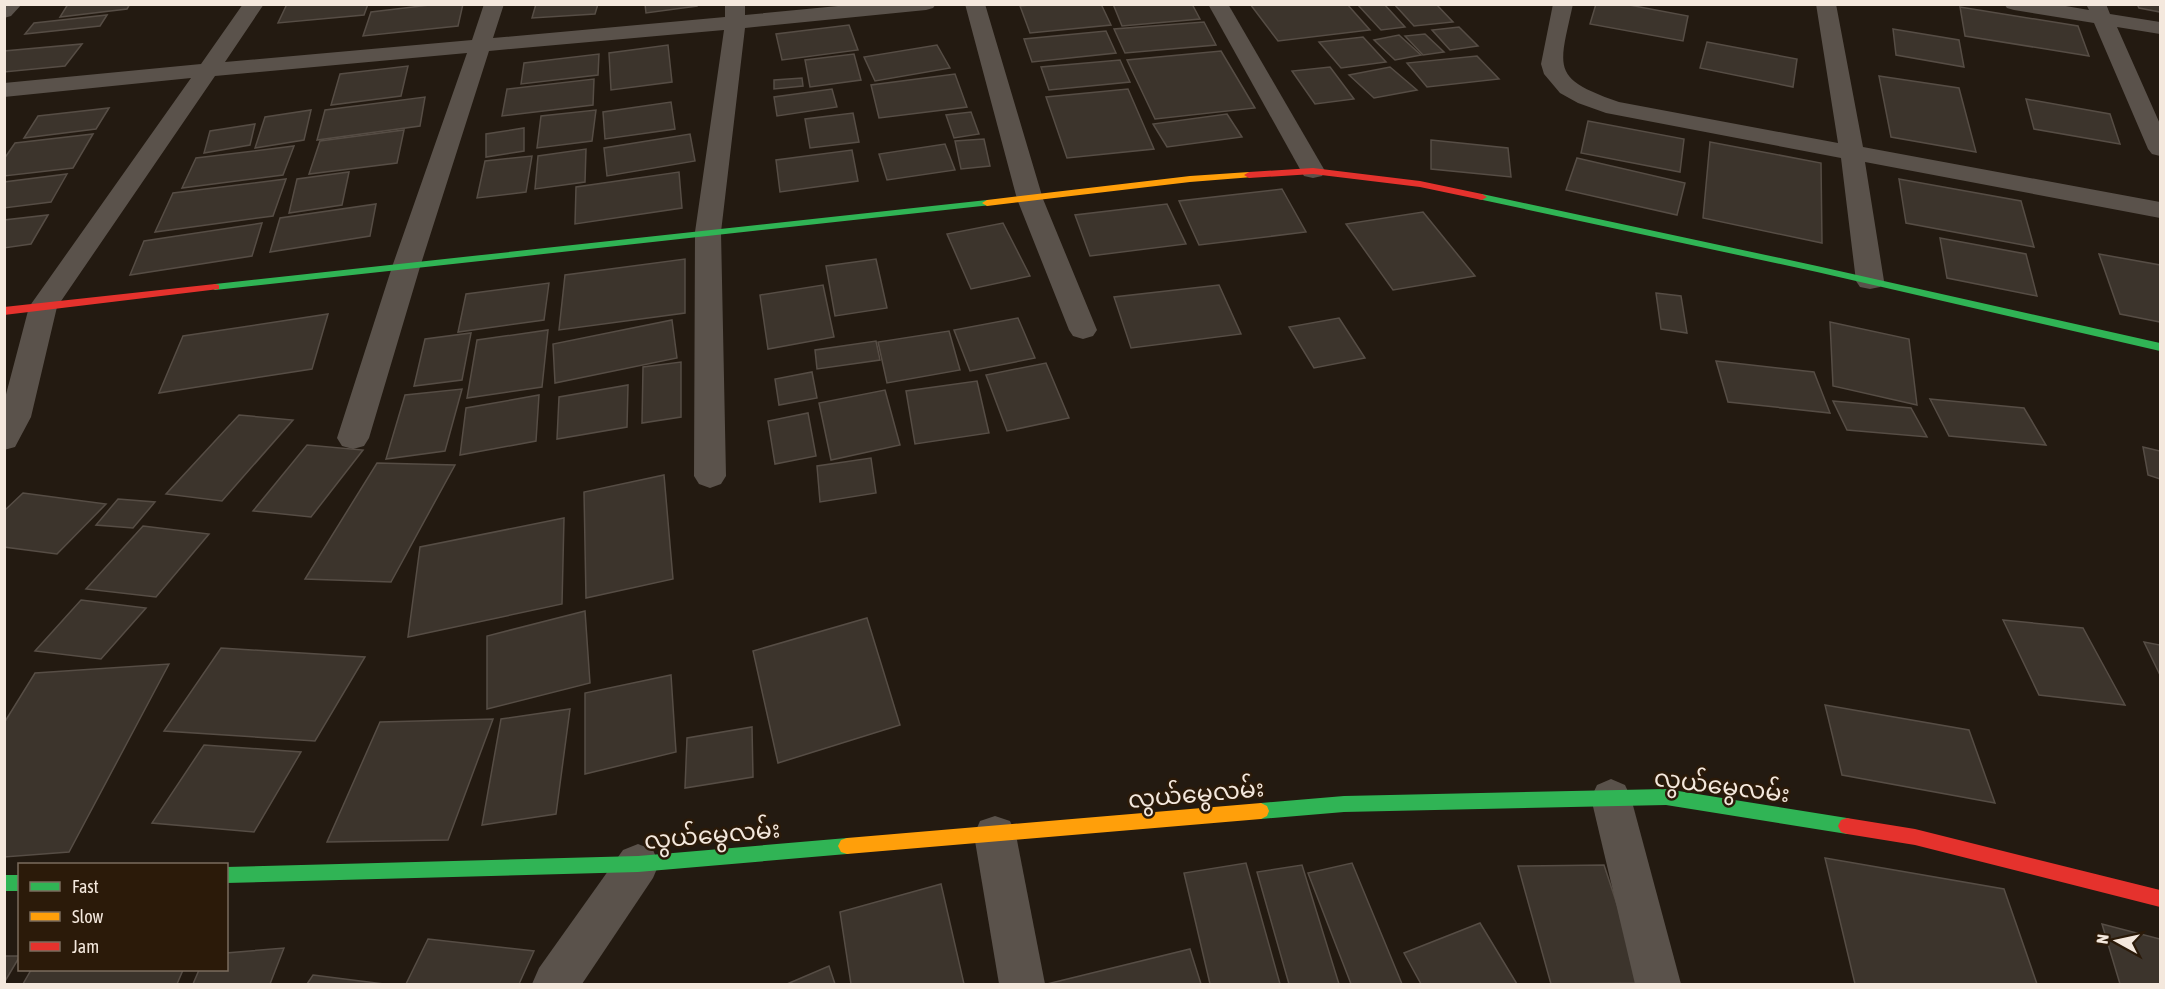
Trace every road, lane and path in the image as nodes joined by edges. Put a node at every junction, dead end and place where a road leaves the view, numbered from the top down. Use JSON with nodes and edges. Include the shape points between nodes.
{"nodes":[{"id":1,"x":12,"y":4,"type":"edge"},
{"id":2,"x":254,"y":4,"type":"edge"},
{"id":3,"x":494,"y":4,"type":"edge"},
{"id":4,"x":926,"y":4,"type":"edge"},
{"id":5,"x":975,"y":4,"type":"edge"},
{"id":6,"x":1218,"y":4,"type":"edge"},
{"id":7,"x":1563,"y":4,"type":"edge"},
{"id":8,"x":1826,"y":4,"type":"edge"},
{"id":9,"x":2014,"y":4,"type":"edge"},
{"id":10,"x":2099,"y":11,"type":"edge"},
{"id":11,"x":4,"y":12,"type":"edge"},
{"id":12,"x":735,"y":14,"type":"edge"},
{"id":13,"x":2160,"y":28,"type":"edge"},
{"id":14,"x":479,"y":46,"type":"junction"},
{"id":15,"x":212,"y":68,"type":"junction"},
{"id":16,"x":4,"y":90,"type":"edge"},
{"id":17,"x":2160,"y":149,"type":"edge"},
{"id":18,"x":1851,"y":153,"type":"junction"},
{"id":19,"x":1313,"y":171,"type":"junction"},
{"id":20,"x":1030,"y":200,"type":"junction"},
{"id":21,"x":2160,"y":210,"type":"edge"},
{"id":22,"x":708,"y":232,"type":"junction"},
{"id":23,"x":406,"y":267,"type":"junction"},
{"id":24,"x":1870,"y":281,"type":"junction"},
{"id":25,"x":43,"y":307,"type":"junction"},
{"id":26,"x":4,"y":311,"type":"edge"},
{"id":27,"x":1083,"y":330,"type":"dead end"},
{"id":28,"x":2160,"y":347,"type":"edge"},
{"id":29,"x":353,"y":438,"type":"dead end"},
{"id":30,"x":4,"y":439,"type":"edge"},
{"id":31,"x":710,"y":476,"type":"dead end"},
{"id":32,"x":1611,"y":798,"type":"junction"},
{"id":33,"x":995,"y":835,"type":"junction"},
{"id":34,"x":638,"y":864,"type":"junction"},
{"id":35,"x":228,"y":875,"type":"edge"},
{"id":36,"x":2160,"y":899,"type":"edge"},
{"id":37,"x":555,"y":984,"type":"edge"},
{"id":38,"x":1023,"y":984,"type":"edge"},
{"id":39,"x":1658,"y":984,"type":"edge"}],
"edges":[{"from":1,"to":11,"type":"street"},
{"from":2,"to":15,"type":"street"},
{"from":3,"to":14,"type":"street"},
{"from":4,"to":12,"type":"street"},
{"from":5,"to":20,"type":"street"},
{"from":6,"to":19,"type":"street"},
{"from":7,"to":18,"type":"street","via":[[1552,64],[1560,83],[1580,95],[1614,108]]},
{"from":8,"to":18,"type":"street"},
{"from":9,"to":10,"type":"street"},
{"from":10,"to":13,"type":"street"},
{"from":10,"to":17,"type":"street"},
{"from":12,"to":14,"type":"street"},
{"from":12,"to":22,"type":"street"},
{"from":14,"to":15,"type":"street"},
{"from":14,"to":23,"type":"street"},
{"from":15,"to":16,"type":"street"},
{"from":15,"to":25,"type":"street"},
{"from":18,"to":21,"type":"street"},
{"from":18,"to":24,"type":"street"},
{"from":19,"to":20,"type":"street","via":[[1190,179]]},
{"from":19,"to":24,"type":"street","via":[[1420,184]]},
{"from":20,"to":22,"type":"street"},
{"from":20,"to":27,"type":"street"},
{"from":22,"to":23,"type":"street"},
{"from":22,"to":31,"type":"street"},
{"from":23,"to":25,"type":"street"},
{"from":23,"to":29,"type":"street"},
{"from":24,"to":28,"type":"street"},
{"from":25,"to":26,"type":"street"},
{"from":25,"to":30,"type":"street","via":[[16,417]]},
{"from":32,"to":33,"type":"street","name":"လွယ်မွေလမ်း","via":[[1344,804]]},
{"from":32,"to":36,"type":"street","name":"လွယ်မွေလမ်း","via":[[1666,797],[1915,837]]},
{"from":32,"to":39,"type":"street"},
{"from":33,"to":34,"type":"street","name":"လွယ်မွေလမ်း"},
{"from":33,"to":38,"type":"street"},
{"from":34,"to":35,"type":"street","name":"လွယ်မွေလမ်း"},
{"from":34,"to":37,"type":"street"}]}
